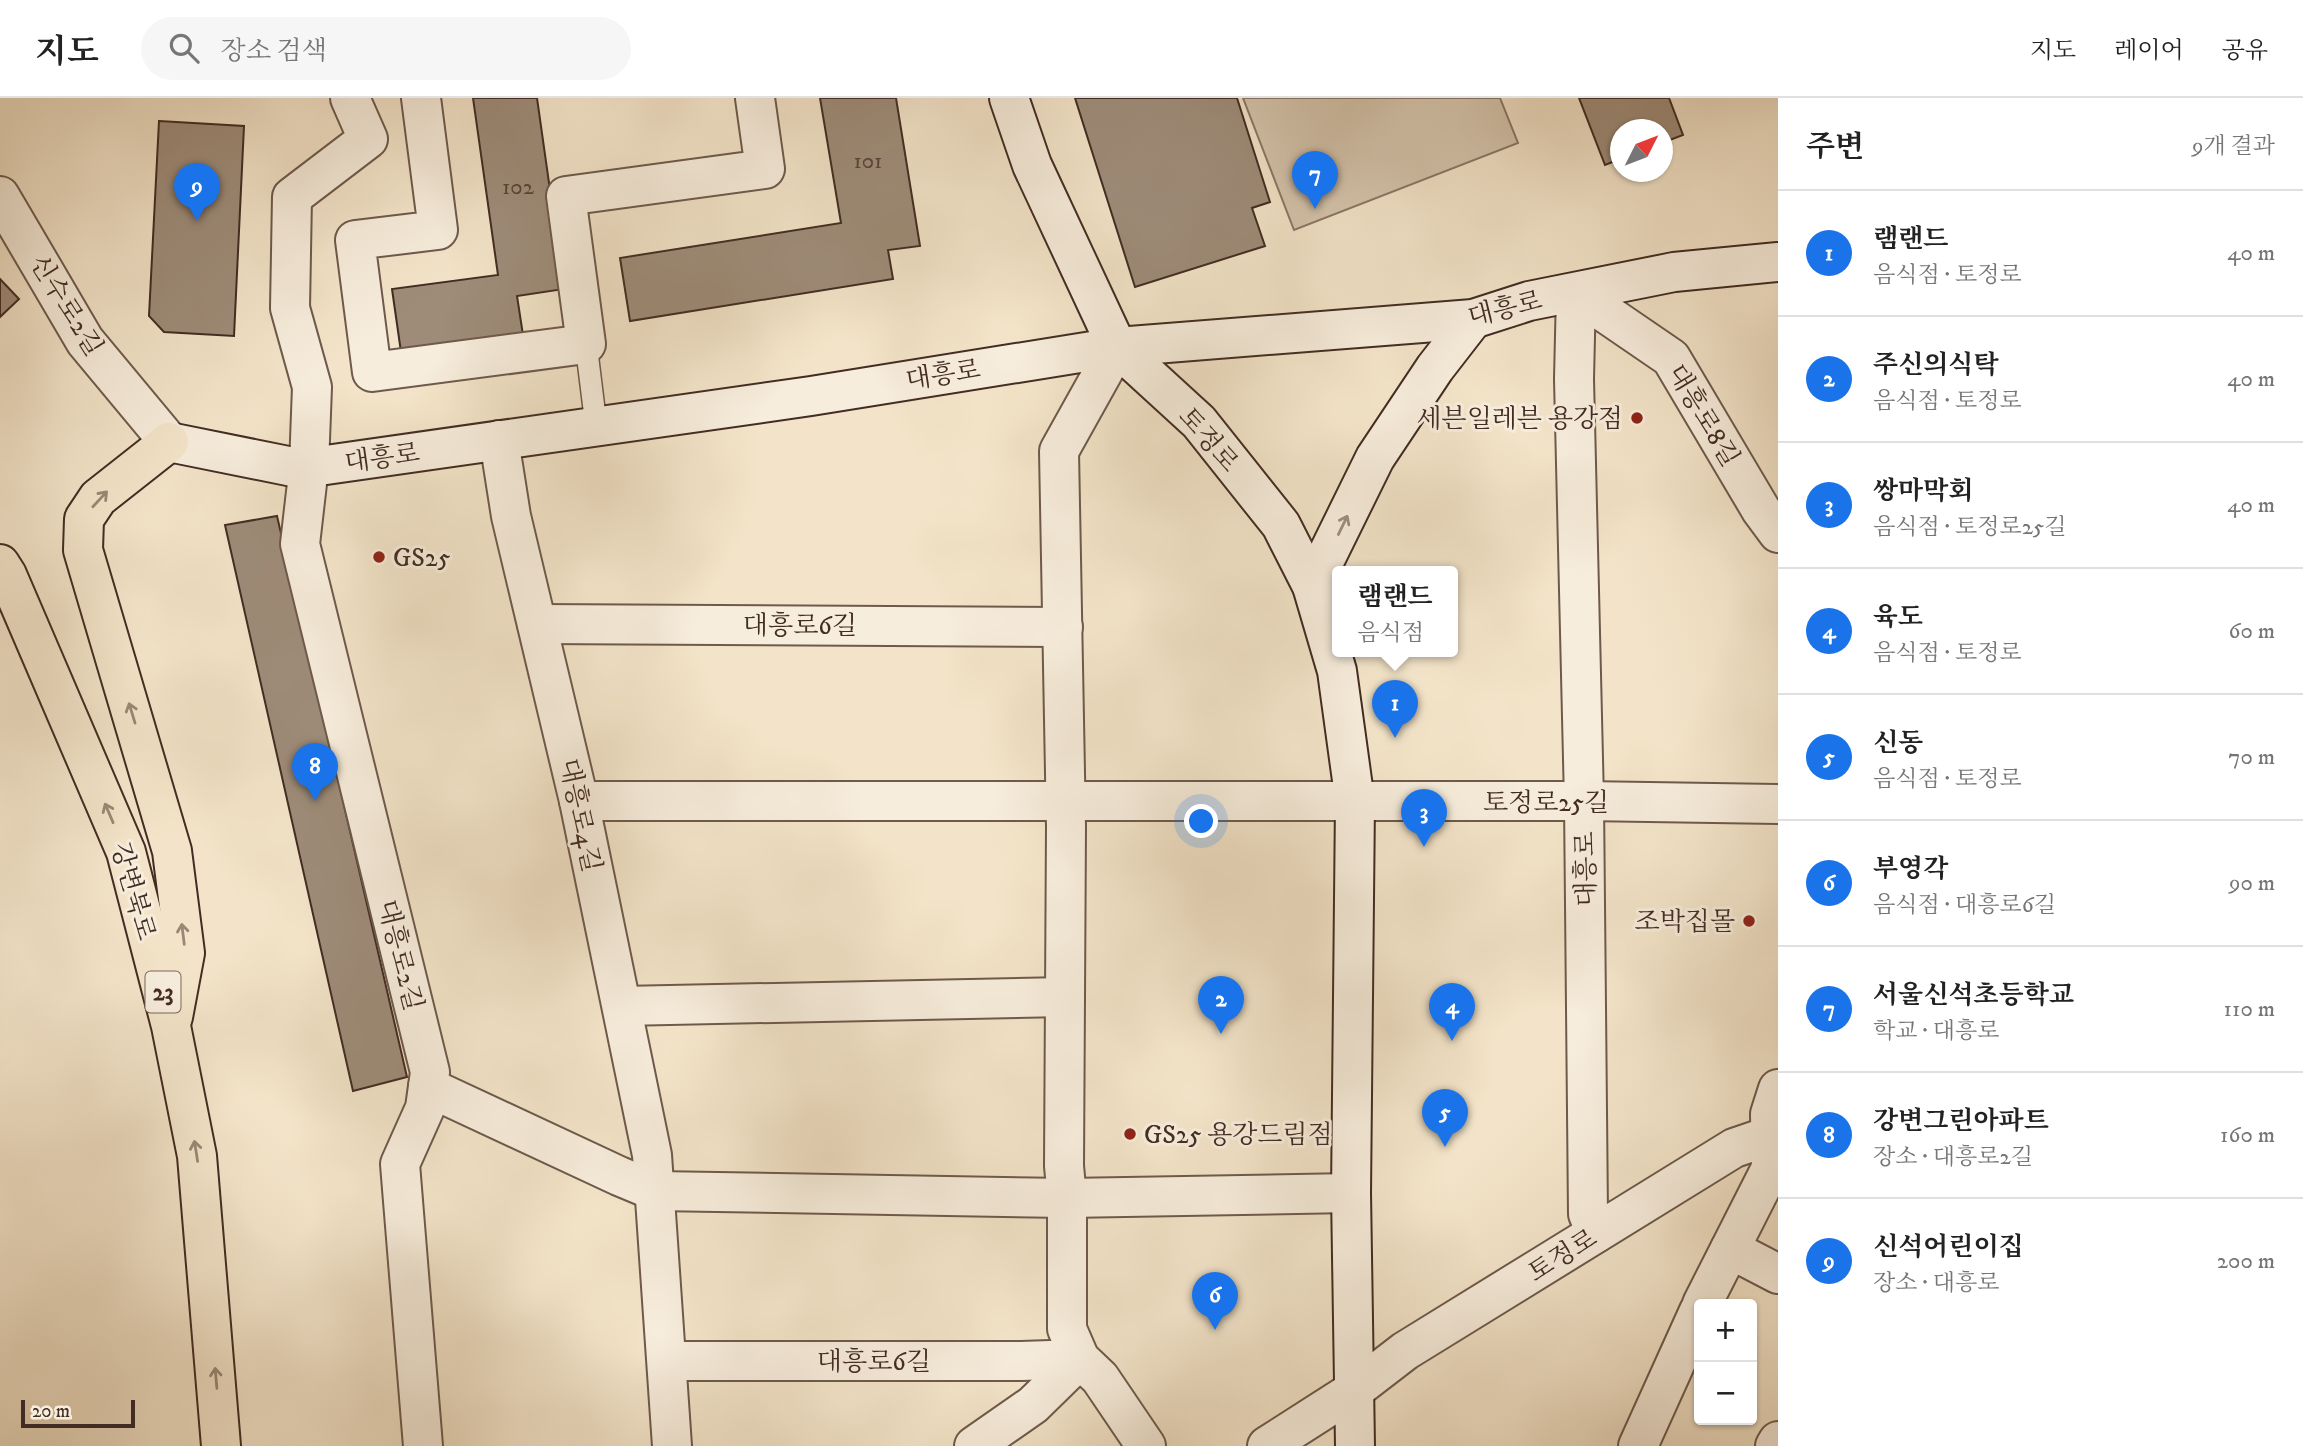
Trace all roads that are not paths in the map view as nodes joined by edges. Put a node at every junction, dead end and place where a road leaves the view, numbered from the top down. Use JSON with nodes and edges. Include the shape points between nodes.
{"nodes":[{"id":1,"x":350,"y":98,"type":"edge"},
{"id":2,"x":421,"y":98,"type":"edge"},
{"id":3,"x":755,"y":98,"type":"edge"},
{"id":4,"x":1009,"y":98,"type":"edge"},
{"id":5,"x":0,"y":196,"type":"edge"},
{"id":6,"x":1778,"y":262,"type":"edge"},
{"id":7,"x":1576,"y":293,"type":"junction"},
{"id":8,"x":1473,"y":319,"type":"junction"},
{"id":9,"x":586,"y":344,"type":"junction"},
{"id":10,"x":1117,"y":346,"type":"junction"},
{"id":11,"x":596,"y":425,"type":"junction"},
{"id":12,"x":499,"y":440,"type":"junction"},
{"id":13,"x":169,"y":442,"type":"junction"},
{"id":14,"x":309,"y":466,"type":"junction"},
{"id":15,"x":1778,"y":533,"type":"edge"},
{"id":16,"x":0,"y":564,"type":"edge"},
{"id":17,"x":1312,"y":586,"type":"junction"},
{"id":18,"x":537,"y":624,"type":"junction"},
{"id":19,"x":1063,"y":626,"type":"junction"},
{"id":20,"x":1332,"y":654,"type":"edge"},
{"id":21,"x":1333,"y":657,"type":"edge"},
{"id":22,"x":1065,"y":800,"type":"junction"},
{"id":23,"x":579,"y":801,"type":"junction"},
{"id":24,"x":1584,"y":801,"type":"junction"},
{"id":25,"x":1356,"y":802,"type":"junction"},
{"id":26,"x":1778,"y":804,"type":"edge"},
{"id":27,"x":1065,"y":997,"type":"junction"},
{"id":28,"x":622,"y":1006,"type":"junction"},
{"id":29,"x":172,"y":1026,"type":"junction"},
{"id":30,"x":428,"y":1087,"type":"junction"},
{"id":31,"x":1778,"y":1089,"type":"edge"},
{"id":32,"x":1774,"y":1135,"type":"edge"},
{"id":33,"x":655,"y":1191,"type":"junction"},
{"id":34,"x":1351,"y":1193,"type":"junction"},
{"id":35,"x":1067,"y":1198,"type":"junction"},
{"id":36,"x":1596,"y":1233,"type":"junction"},
{"id":37,"x":1730,"y":1250,"type":"junction"},
{"id":38,"x":1778,"y":1274,"type":"edge"},
{"id":39,"x":1705,"y":1299,"type":"edge"},
{"id":40,"x":1694,"y":1322,"type":"edge"},
{"id":41,"x":1080,"y":1359,"type":"junction"},
{"id":42,"x":667,"y":1361,"type":"junction"},
{"id":43,"x":1353,"y":1391,"type":"junction"},
{"id":44,"x":1778,"y":1441,"type":"edge"},
{"id":45,"x":221,"y":1446,"type":"edge"},
{"id":46,"x":423,"y":1446,"type":"edge"},
{"id":47,"x":672,"y":1446,"type":"edge"},
{"id":48,"x":974,"y":1446,"type":"edge"},
{"id":49,"x":1146,"y":1446,"type":"edge"},
{"id":50,"x":1267,"y":1446,"type":"edge"},
{"id":51,"x":1355,"y":1446,"type":"edge"},
{"id":52,"x":1638,"y":1446,"type":"edge"},
{"id":53,"x":1775,"y":1446,"type":"edge"}],
"edges":[{"from":1,"to":14,"type":"street","name":"대흥로","via":[[368,139],[292,197],[290,307],[312,387]]},
{"from":2,"to":9,"type":"street","via":[[438,230],[355,240],[372,372]]},
{"from":3,"to":9,"type":"street","via":[[765,169],[566,196]]},
{"from":4,"to":10,"type":"street","name":"토정로","via":[[1032,165]]},
{"from":5,"to":13,"type":"street","name":"신수로2길","via":[[85,341]]},
{"from":6,"to":7,"type":"street","name":"대흥로","via":[[1674,272]]},
{"from":7,"to":8,"type":"street","name":"대흥로","via":[[1528,301]]},
{"from":7,"to":15,"type":"street","name":"대흥로8길","via":[[1671,358]]},
{"from":7,"to":24,"type":"street","name":"대흥로"},
{"from":8,"to":10,"type":"street","name":"대흥로"},
{"from":17,"to":8,"type":"street","one_way":true,"via":[[1376,458]]},
{"from":9,"to":11,"type":"lane"},
{"from":10,"to":11,"type":"street","name":"대흥로","via":[[811,396]]},
{"from":10,"to":17,"type":"street","name":"토정로","via":[[1199,422],[1281,525]]},
{"from":10,"to":19,"type":"street","via":[[1059,451]]},
{"from":11,"to":12,"type":"street","name":"대흥로"},
{"from":12,"to":14,"type":"street","name":"대흥로"},
{"from":12,"to":18,"type":"street","name":"대흥로4길","via":[[511,516]]},
{"from":13,"to":14,"type":"street","name":"대흥로","via":[[293,467]]},
{"from":29,"to":13,"type":"highway","one_way":true,"via":[[185,953],[172,851],[83,550],[84,519],[99,498]]},
{"from":14,"to":30,"type":"street","name":"대흥로2길","via":[[300,544],[430,1072]]},
{"from":29,"to":16,"type":"highway","name":"강변북로","number":"23","one_way":true,"via":[[126,852]]},
{"from":17,"to":20,"type":"street","name":"토정로"},
{"from":18,"to":19,"type":"street","name":"대흥로6길"},
{"from":18,"to":23,"type":"street","name":"대흥로4길"},
{"from":19,"to":22,"type":"street"},
{"from":21,"to":25,"type":"street","name":"토정로"},
{"from":22,"to":23,"type":"street"},
{"from":22,"to":25,"type":"street"},
{"from":22,"to":27,"type":"street"},
{"from":23,"to":28,"type":"street","name":"대흥로4길"},
{"from":24,"to":25,"type":"street","name":"토정로25길"},
{"from":24,"to":26,"type":"street","name":"토정로25길"},
{"from":24,"to":36,"type":"street","name":"대흥로","via":[[1588,1214]]},
{"from":25,"to":34,"type":"street","name":"토정로"},
{"from":27,"to":28,"type":"street"},
{"from":27,"to":35,"type":"street"},
{"from":28,"to":33,"type":"street","name":"대흥로4길","via":[[653,1155]]},
{"from":45,"to":29,"type":"highway","name":"강변북로","number":"23","one_way":true,"via":[[197,1156]]},
{"from":30,"to":33,"type":"street"},
{"from":30,"to":46,"type":"street","name":"대흥로2길","via":[[425,1108],[400,1164]]},
{"from":31,"to":32,"type":"street","via":[[1770,1114]]},
{"from":32,"to":36,"type":"street","name":"토정로","via":[[1734,1148]]},
{"from":32,"to":37,"type":"street","via":[[1771,1168]]},
{"from":33,"to":35,"type":"street"},
{"from":33,"to":42,"type":"street","name":"대흥로4길"},
{"from":34,"to":35,"type":"street"},
{"from":34,"to":43,"type":"street","name":"토정로"},
{"from":35,"to":41,"type":"street","via":[[1067,1329]]},
{"from":36,"to":43,"type":"street","name":"토정로","via":[[1405,1351]]},
{"from":37,"to":38,"type":"street"},
{"from":37,"to":39,"type":"street"},
{"from":40,"to":52,"type":"street"},
{"from":41,"to":42,"type":"street","name":"대흥로6길"},
{"from":41,"to":48,"type":"street","via":[[1033,1405]]},
{"from":41,"to":49,"type":"street","via":[[1101,1378]]},
{"from":42,"to":47,"type":"street","name":"대흥로4길"},
{"from":43,"to":50,"type":"street","name":"토정로"},
{"from":43,"to":51,"type":"street","name":"토정로"},
{"from":44,"to":53,"type":"street"}]}
